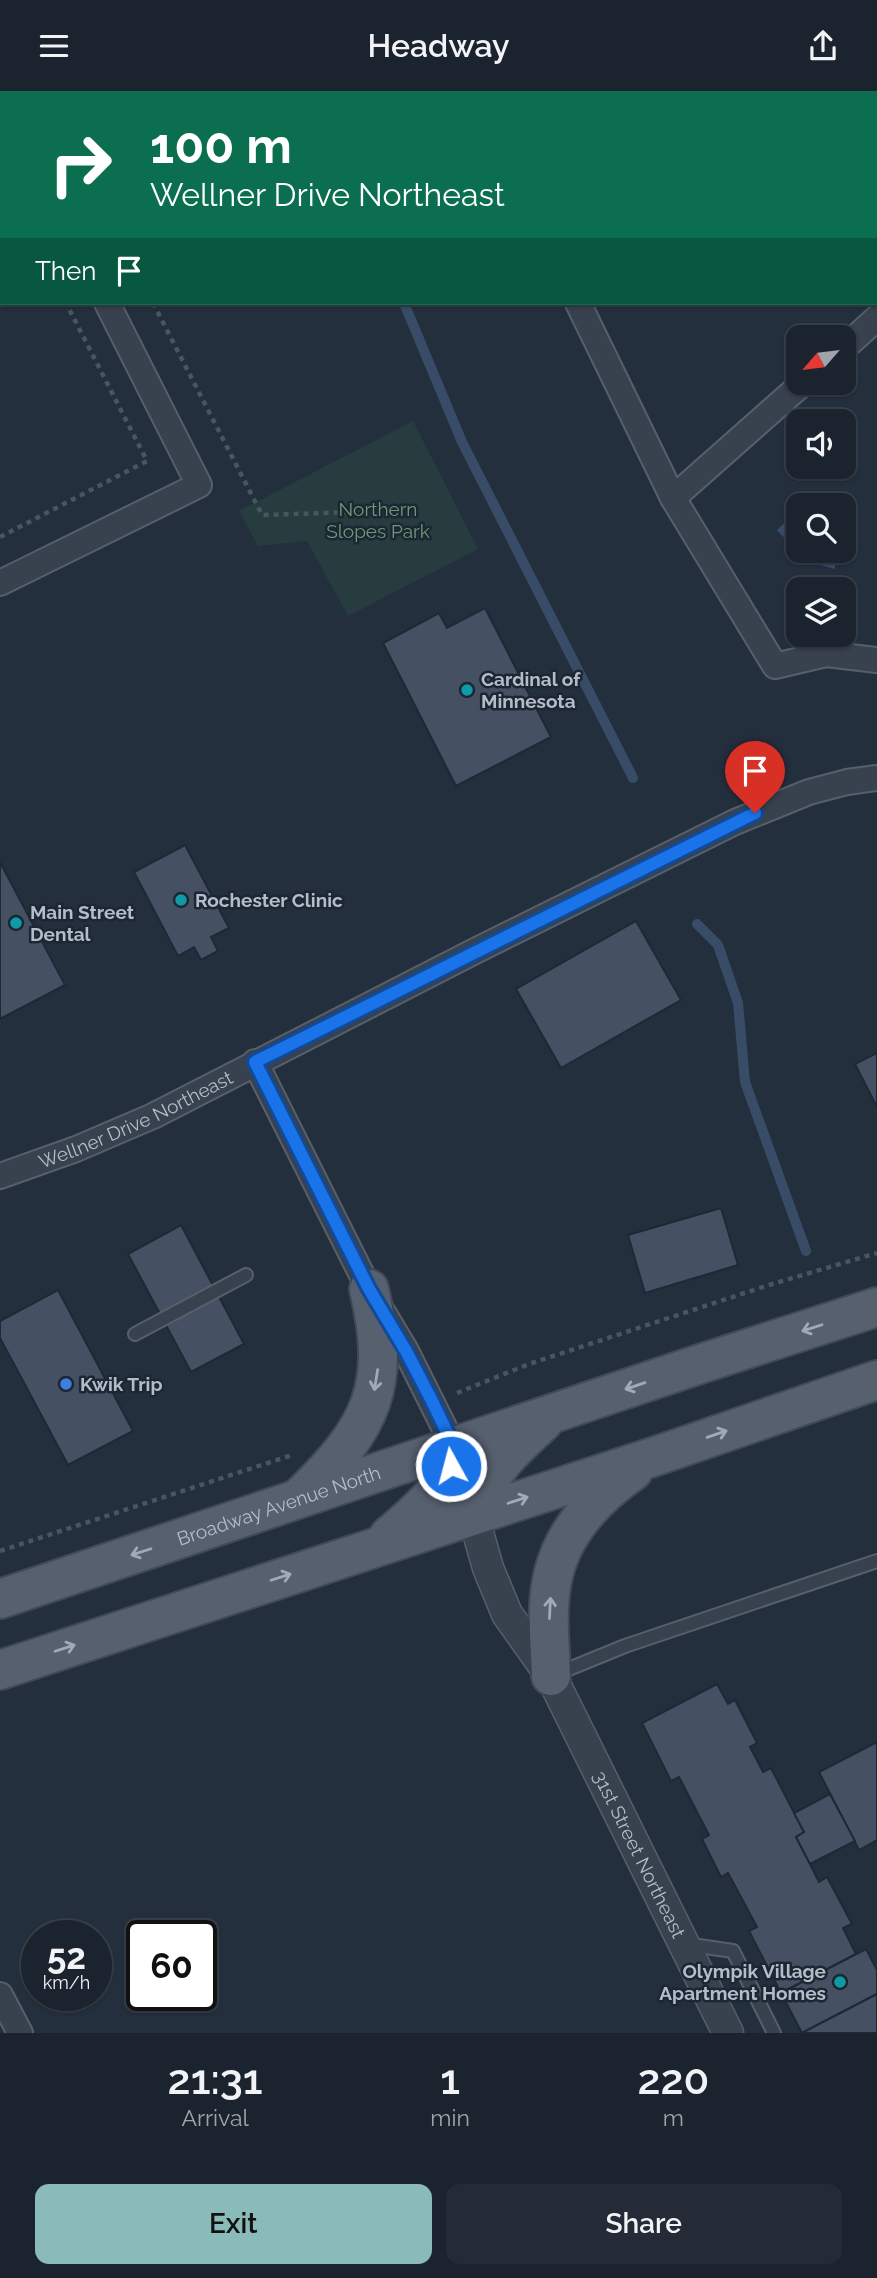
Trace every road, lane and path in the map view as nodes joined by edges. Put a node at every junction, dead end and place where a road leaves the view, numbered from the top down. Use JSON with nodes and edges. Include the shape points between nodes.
{"nodes":[{"id":1,"x":67,"y":305,"type":"edge"},
{"id":2,"x":108,"y":305,"type":"edge"},
{"id":3,"x":154,"y":305,"type":"edge"},
{"id":4,"x":579,"y":305,"type":"edge"},
{"id":5,"x":877,"y":318,"type":"edge"},
{"id":6,"x":856,"y":337,"type":"edge"},
{"id":7,"x":789,"y":395,"type":"edge"},
{"id":8,"x":673,"y":498,"type":"junction"},
{"id":9,"x":355,"y":512,"type":"dead end"},
{"id":10,"x":0,"y":537,"type":"edge"},
{"id":11,"x":0,"y":583,"type":"edge"},
{"id":12,"x":877,"y":660,"type":"edge"},
{"id":13,"x":877,"y":778,"type":"edge"},
{"id":14,"x":255,"y":1062,"type":"junction"},
{"id":15,"x":0,"y":1176,"type":"edge"},
{"id":16,"x":877,"y":1253,"type":"edge"},
{"id":17,"x":246,"y":1275,"type":"dead end"},
{"id":18,"x":369,"y":1289,"type":"junction"},
{"id":19,"x":877,"y":1307,"type":"edge"},
{"id":20,"x":135,"y":1334,"type":"dead end"},
{"id":21,"x":877,"y":1380,"type":"edge"},
{"id":22,"x":470,"y":1388,"type":"dead end"},
{"id":23,"x":552,"y":1413,"type":"junction"},
{"id":24,"x":454,"y":1447,"type":"junction"},
{"id":25,"x":292,"y":1455,"type":"dead end"},
{"id":26,"x":653,"y":1457,"type":"junction"},
{"id":27,"x":299,"y":1499,"type":"junction"},
{"id":28,"x":472,"y":1515,"type":"junction"},
{"id":29,"x":380,"y":1545,"type":"junction"},
{"id":30,"x":0,"y":1551,"type":"edge"},
{"id":31,"x":877,"y":1561,"type":"edge"},
{"id":32,"x":0,"y":1599,"type":"edge"},
{"id":33,"x":0,"y":1670,"type":"edge"},
{"id":34,"x":551,"y":1676,"type":"junction"},
{"id":35,"x":684,"y":1944,"type":"junction"},
{"id":36,"x":0,"y":1995,"type":"edge"},
{"id":37,"x":20,"y":2033,"type":"edge"},
{"id":38,"x":728,"y":2033,"type":"edge"},
{"id":39,"x":774,"y":2033,"type":"edge"}],
"edges":[{"from":1,"to":10,"type":"path","via":[[146,461]]},
{"from":2,"to":11,"type":"street","via":[[199,485]]},
{"from":3,"to":9,"type":"path","via":[[262,515]]},
{"from":4,"to":8,"type":"street"},
{"from":5,"to":6,"type":"street"},
{"from":7,"to":8,"type":"street"},
{"from":8,"to":12,"type":"street","via":[[775,666],[826,654]]},
{"from":13,"to":14,"type":"street","name":"Wellner Drive Northeast","via":[[809,792],[735,822]]},
{"from":14,"to":15,"type":"street","name":"Wellner Drive Northeast","via":[[113,1134]]},
{"from":14,"to":18,"type":"street"},
{"from":16,"to":22,"type":"path","via":[[529,1364]]},
{"from":17,"to":20,"type":"lane"},
{"from":18,"to":24,"type":"street"},
{"from":18,"to":27,"type":"main road","one_way":true,"via":[[379,1348],[373,1396],[365,1418],[332,1467]]},
{"from":19,"to":23,"type":"main road","name":"Broadway Avenue North","one_way":true},
{"from":26,"to":21,"type":"main road","one_way":true},
{"from":23,"to":24,"type":"main road","name":"Broadway Avenue North"},
{"from":23,"to":28,"type":"main road","via":[[494,1471]]},
{"from":24,"to":27,"type":"main road","name":"Broadway Avenue North"},
{"from":24,"to":29,"type":"main road","via":[[451,1466],[435,1493]]},
{"from":25,"to":30,"type":"path"},
{"from":28,"to":26,"type":"main road","one_way":true},
{"from":34,"to":26,"type":"main road","one_way":true,"via":[[553,1573],[567,1540],[595,1501]]},
{"from":27,"to":32,"type":"main road","name":"Broadway Avenue North","one_way":true},
{"from":28,"to":29,"type":"main road"},
{"from":28,"to":34,"type":"street","name":"31st Street Northeast","via":[[507,1614]]},
{"from":33,"to":29,"type":"main road","one_way":true},
{"from":31,"to":34,"type":"lane","via":[[625,1646]]},
{"from":34,"to":35,"type":"street","name":"31st Street Northeast"},
{"from":35,"to":38,"type":"street","name":"31st Street Northeast"},
{"from":35,"to":39,"type":"lane","via":[[733,1951]]},
{"from":36,"to":37,"type":"street"}]}
